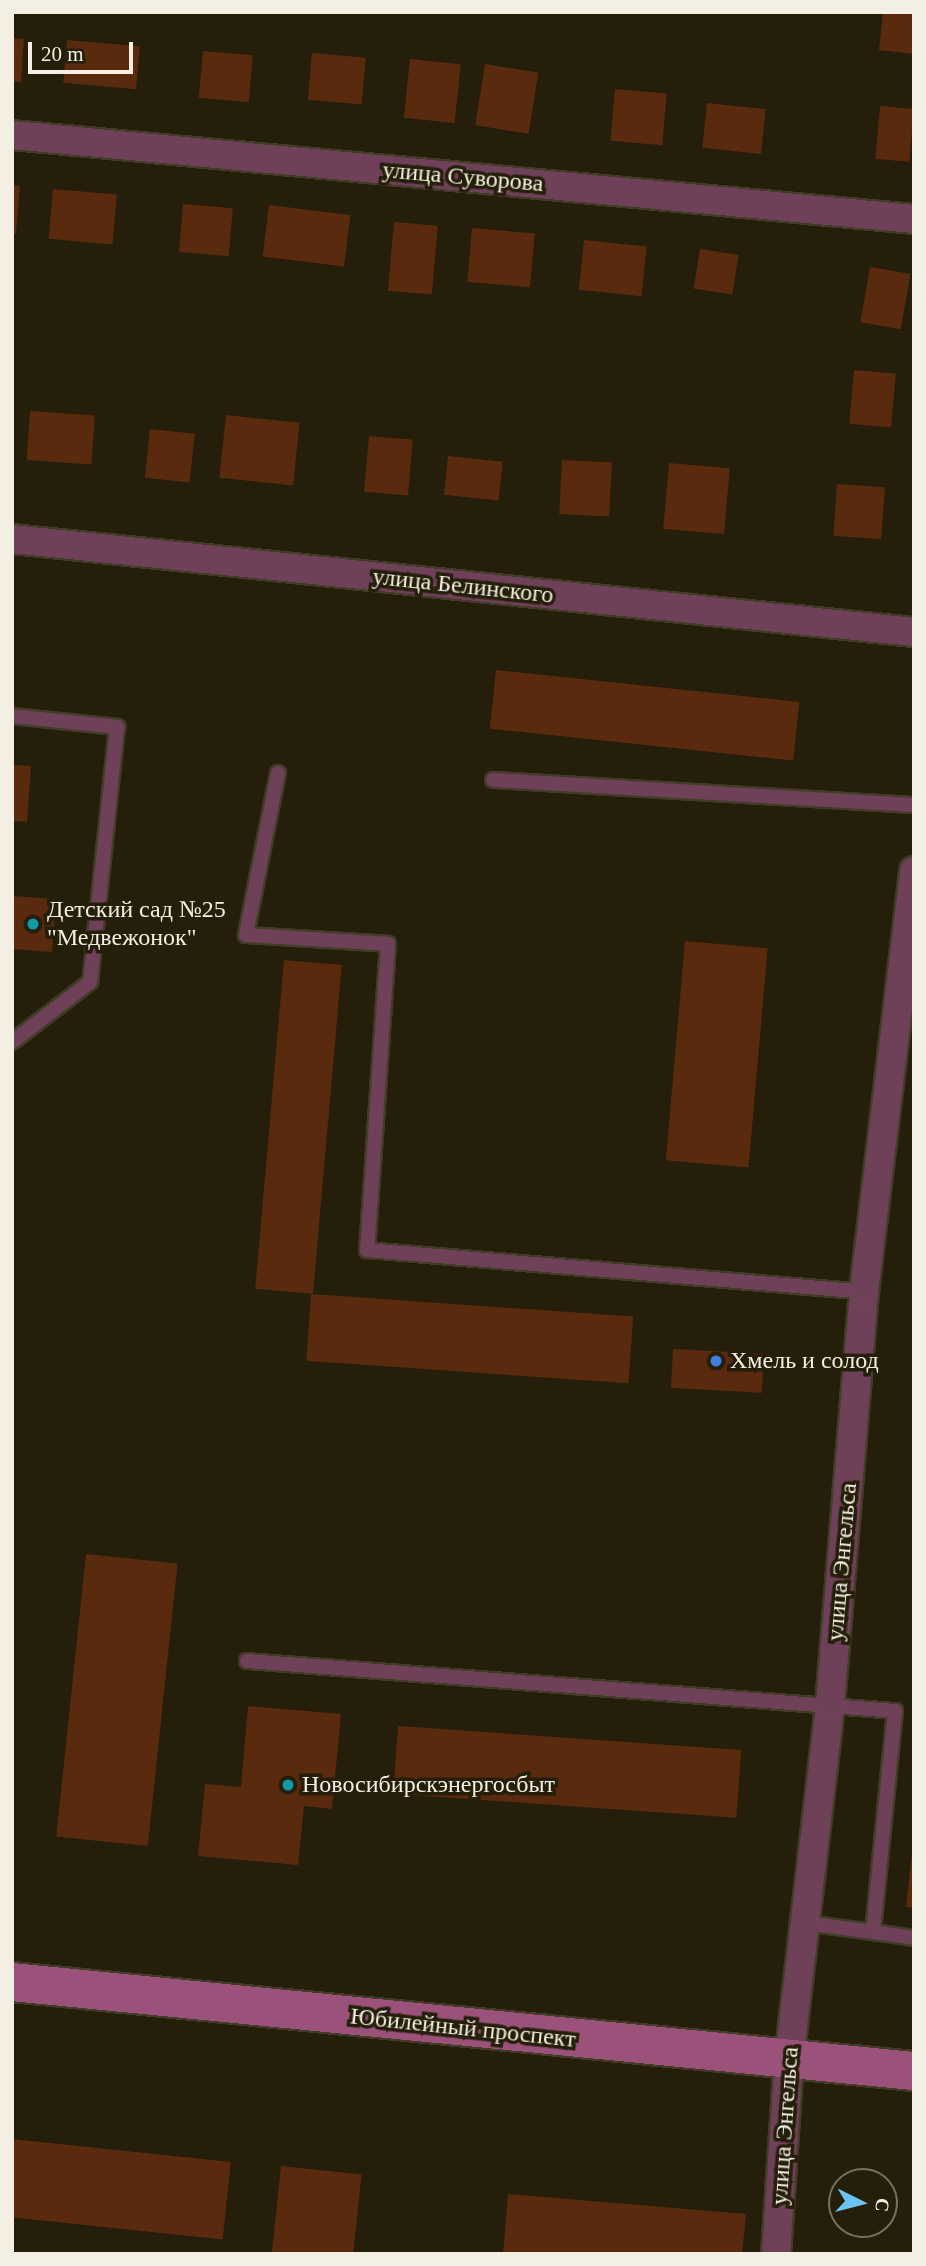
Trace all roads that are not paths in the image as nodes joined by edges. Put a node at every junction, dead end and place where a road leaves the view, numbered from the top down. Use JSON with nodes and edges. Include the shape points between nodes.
{"nodes":[{"id":1,"x":12,"y":135,"type":"edge"},
{"id":2,"x":914,"y":219,"type":"edge"},
{"id":3,"x":12,"y":539,"type":"edge"},
{"id":4,"x":914,"y":632,"type":"edge"},
{"id":5,"x":12,"y":716,"type":"edge"},
{"id":6,"x":278,"y":773,"type":"dead end"},
{"id":7,"x":493,"y":780,"type":"dead end"},
{"id":8,"x":914,"y":805,"type":"edge"},
{"id":9,"x":914,"y":872,"type":"edge"},
{"id":10,"x":12,"y":1042,"type":"edge"},
{"id":11,"x":864,"y":1292,"type":"junction"},
{"id":12,"x":247,"y":1661,"type":"dead end"},
{"id":13,"x":831,"y":1705,"type":"junction"},
{"id":14,"x":806,"y":1923,"type":"junction"},
{"id":15,"x":873,"y":1933,"type":"junction"},
{"id":16,"x":914,"y":1938,"type":"edge"},
{"id":17,"x":12,"y":1982,"type":"edge"},
{"id":18,"x":789,"y":2060,"type":"junction"},
{"id":19,"x":914,"y":2071,"type":"edge"},
{"id":20,"x":776,"y":2254,"type":"edge"}],
"edges":[{"from":1,"to":2,"type":"street","name":"улица Суворова"},
{"from":3,"to":4,"type":"street","name":"улица Белинского"},
{"from":5,"to":10,"type":"lane","via":[[117,727],[90,982]]},
{"from":6,"to":11,"type":"lane","via":[[246,935],[388,944],[367,1250]]},
{"from":7,"to":8,"type":"lane"},
{"from":9,"to":11,"type":"street","name":"улица Энгельса"},
{"from":11,"to":13,"type":"street","name":"улица Энгельса"},
{"from":12,"to":13,"type":"lane"},
{"from":13,"to":14,"type":"street","name":"улица Энгельса"},
{"from":13,"to":15,"type":"lane","via":[[895,1711]]},
{"from":14,"to":15,"type":"lane"},
{"from":14,"to":18,"type":"street","name":"улица Энгельса"},
{"from":15,"to":16,"type":"lane"},
{"from":17,"to":18,"type":"main road","name":"Юбилейный проспект"},
{"from":18,"to":19,"type":"main road","name":"Юбилейный проспект"},
{"from":18,"to":20,"type":"street","name":"улица Энгельса"}]}
